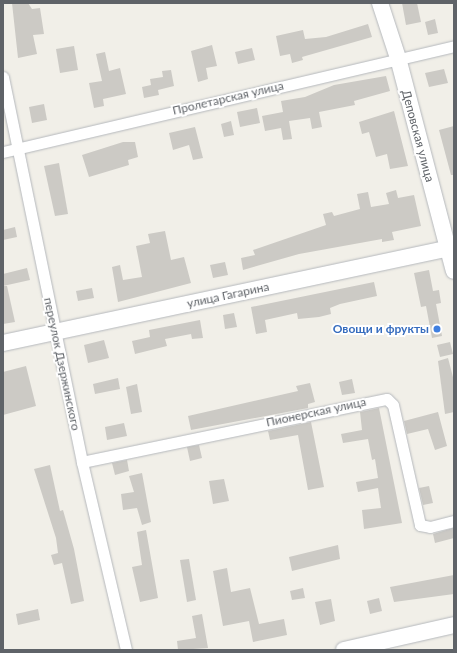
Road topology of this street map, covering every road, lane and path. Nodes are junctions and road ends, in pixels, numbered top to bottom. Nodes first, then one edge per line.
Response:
1 (380, 3) edge
2 (454, 46) edge
3 (398, 58) junction
4 (3, 77) edge
5 (18, 148) junction
6 (3, 152) edge
7 (451, 247) edge
8 (454, 271) edge
9 (56, 332) junction
10 (3, 343) edge
11 (82, 462) junction
12 (454, 521) edge
13 (454, 624) edge
14 (126, 650) edge
15 (344, 650) edge

1 - 3 street, Деповская улица
2 - 3 street, Пролетарская улица
3 - 5 street, Пролетарская улица
3 - 7 street, Деповская улица
4 - 5 street, переулок Дзержинского
5 - 6 street, Пролетарская улица
5 - 9 street, переулок Дзержинского
7 - 8 street, Деповская улица
7 - 9 street, улица Гагарина
9 - 10 street, улица Гагарина
9 - 11 street, переулок Дзержинского
11 - 12 street, Пионерская улица
11 - 14 street, переулок Дзержинского
13 - 15 street

